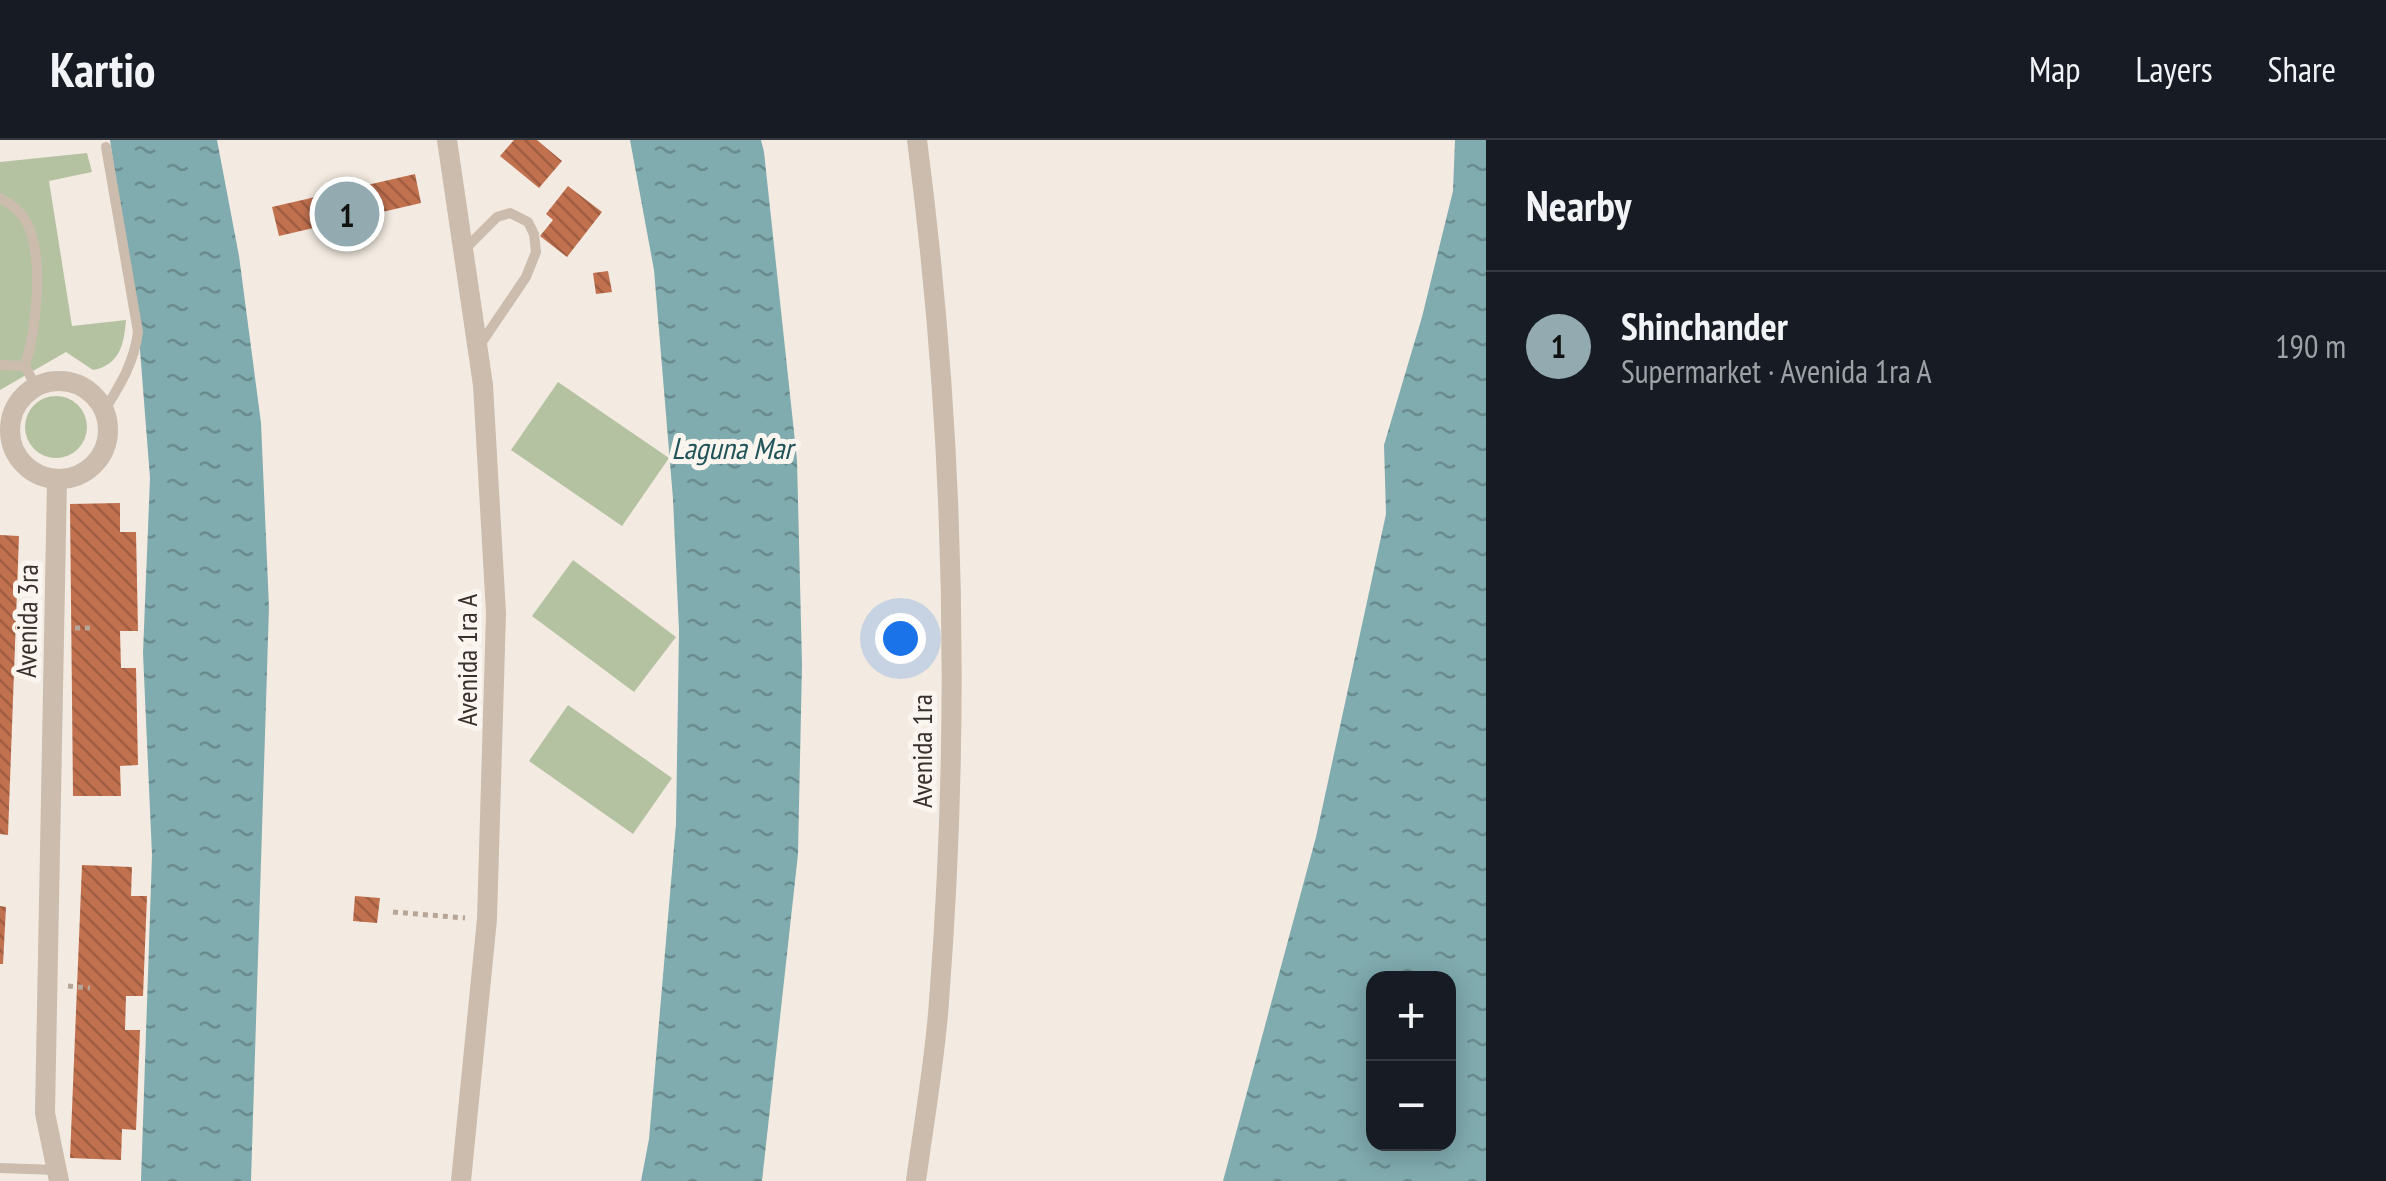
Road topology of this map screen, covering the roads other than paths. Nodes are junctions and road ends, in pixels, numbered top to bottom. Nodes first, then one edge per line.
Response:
1 (447, 140) edge
2 (917, 140) edge
3 (106, 147) dead end
4 (0, 198) edge
5 (463, 252) junction
6 (478, 348) junction
7 (0, 365) edge
8 (25, 366) junction
9 (36, 387) junction
10 (104, 410) junction
11 (57, 480) junction
12 (0, 1168) edge
13 (58, 1175) edge
14 (461, 1181) edge
15 (916, 1181) edge

1 - 5 street, Avenida 1ra A
2 - 15 street, Avenida 1ra
3 - 10 lane
4 - 8 lane
5 - 6 street, Avenida 1ra A
5 - 6 lane
6 - 14 street, Avenida 1ra A
7 - 8 lane
8 - 9 lane
9 - 10 street
9 - 11 street
10 - 11 street
11 - 13 street, Avenida 3ra
12 - 13 lane

